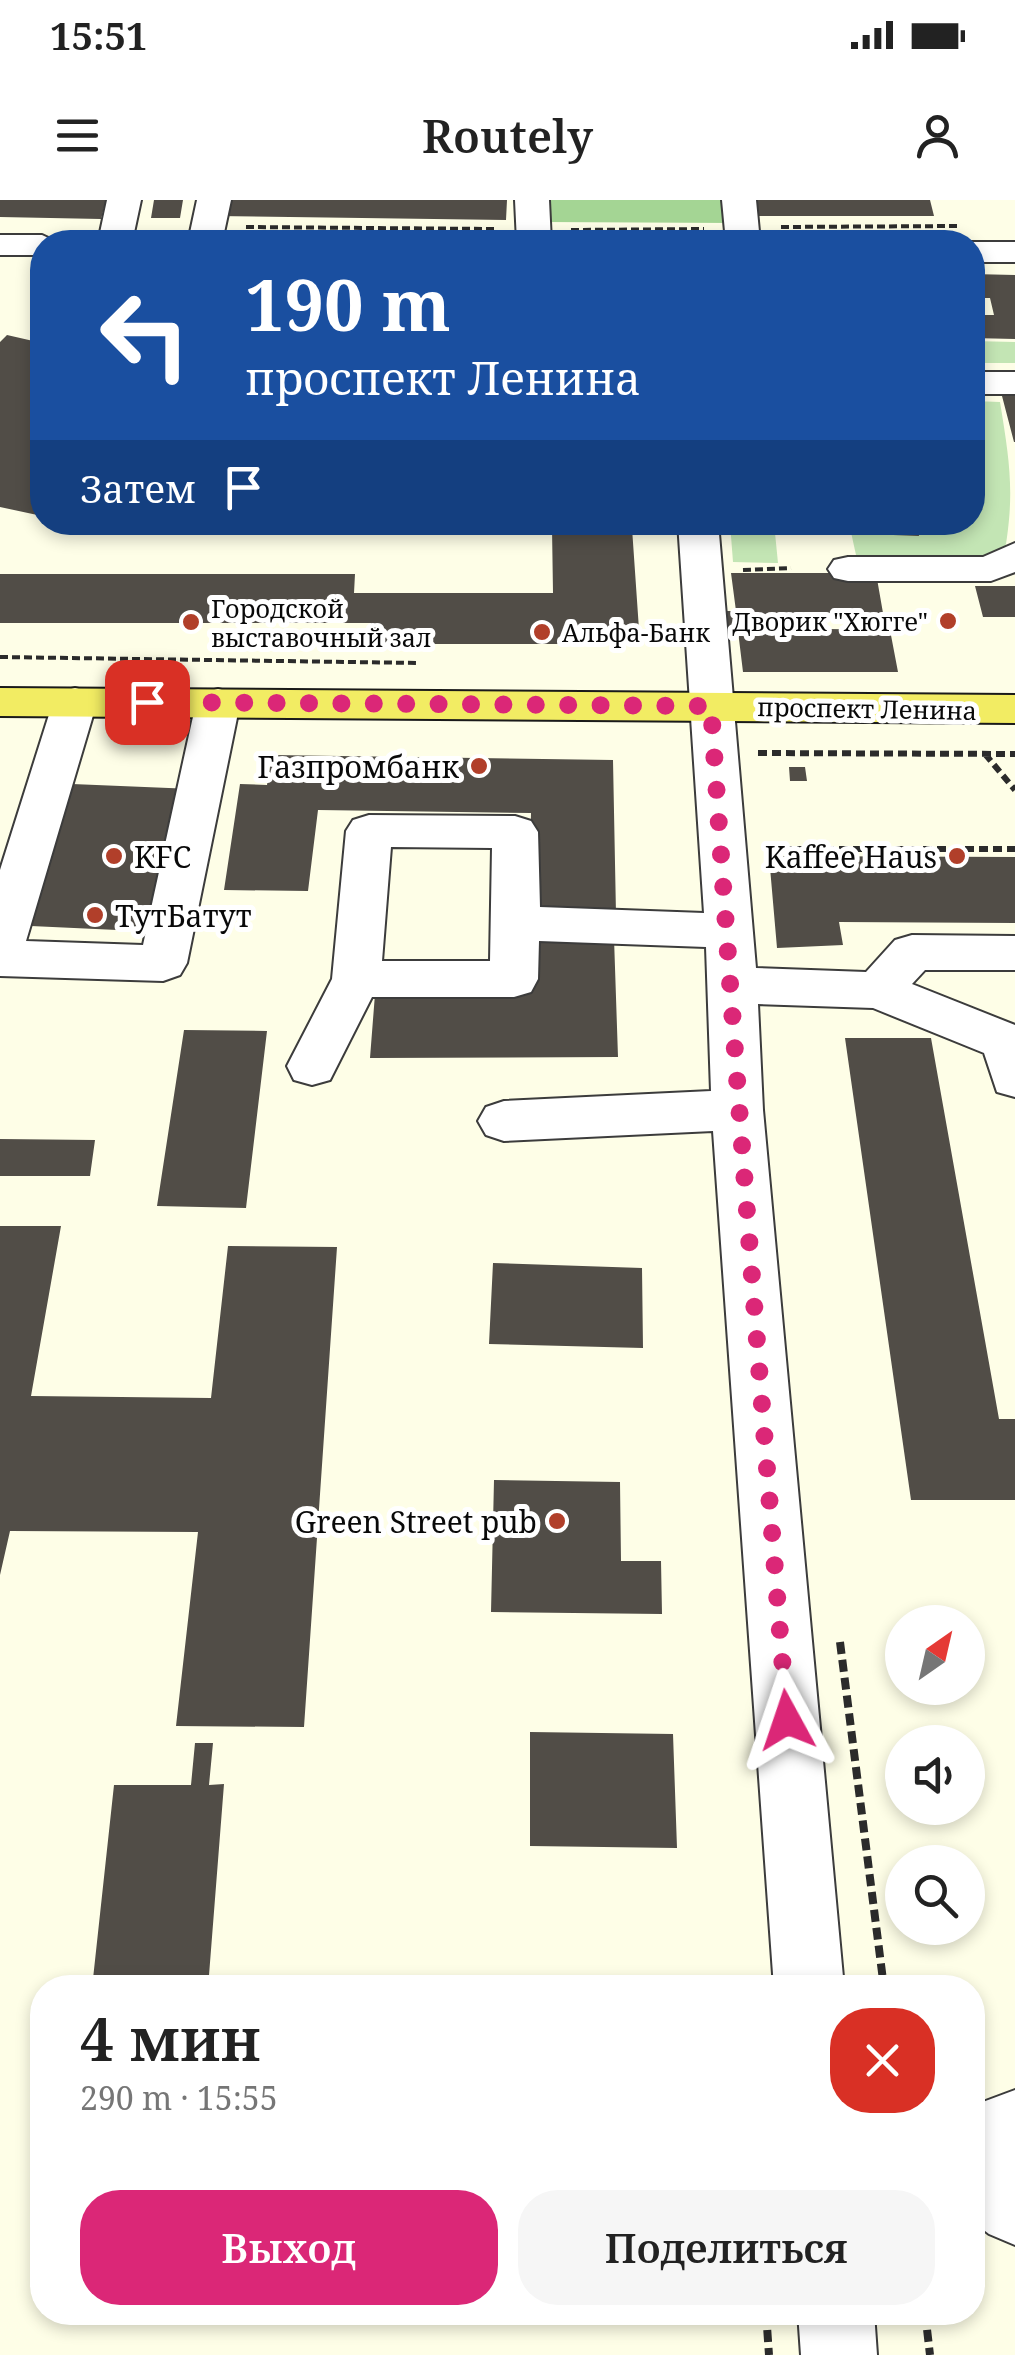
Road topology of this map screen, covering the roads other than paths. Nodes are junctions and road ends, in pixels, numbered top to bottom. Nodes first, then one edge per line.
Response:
1 (124, 200) edge
2 (214, 200) edge
3 (532, 200) edge
4 (739, 200) edge
5 (118, 230) edge
6 (208, 230) edge
7 (533, 230) edge
8 (742, 230) edge
9 (0, 245) edge
10 (30, 246) edge
11 (985, 252) edge
12 (1015, 252) edge
13 (985, 383) edge
14 (1015, 383) edge
15 (699, 535) edge
16 (1015, 555) edge
17 (848, 569) dead end
18 (39, 702) edge
19 (218, 703) junction
20 (1015, 709) edge
21 (712, 729) junction
22 (0, 838) edge
23 (516, 924) junction
24 (0, 946) edge
25 (1015, 953) edge
26 (0, 958) edge
27 (730, 959) junction
28 (356, 979) junction
29 (878, 990) junction
30 (312, 1066) dead end
31 (1015, 1078) edge
32 (737, 1110) junction
33 (504, 1122) dead end
34 (808, 1975) edge
35 (1015, 2126) edge
36 (985, 2137) edge
37 (985, 2185) edge
38 (1015, 2208) edge
39 (837, 2325) edge
40 (839, 2355) edge

1 - 5 street
2 - 6 street
3 - 7 street
4 - 8 street
9 - 10 street
11 - 12 street
13 - 14 street
15 - 21 street
16 - 17 street
18 - 19 main road, проспект Ленина
18 - 22 street
18 - 24 street
19 - 21 main road, проспект Ленина
19 - 26 street
20 - 21 main road, проспект Ленина
21 - 27 street
23 - 27 street
23 - 28 street
23 - 28 street
25 - 29 street
27 - 29 street
27 - 32 street
28 - 30 street
29 - 31 street
32 - 33 street
32 - 34 street
35 - 36 street
37 - 38 street
39 - 40 street

